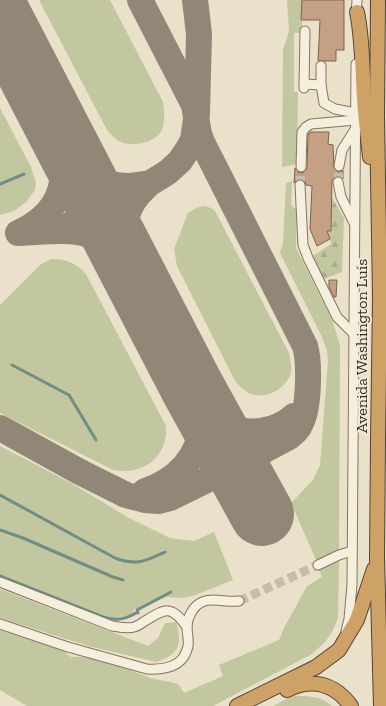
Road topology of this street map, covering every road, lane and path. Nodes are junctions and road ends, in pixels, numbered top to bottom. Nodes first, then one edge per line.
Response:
1 (378, 0) edge
2 (357, 6) edge
3 (305, 31) dead end
4 (321, 66) dead end
5 (321, 85) junction
6 (356, 121) junction
7 (339, 166) tunnel mouth
8 (301, 167) tunnel mouth
9 (378, 178) junction
10 (338, 182) tunnel mouth
11 (300, 185) tunnel mouth
12 (355, 224) junction
13 (354, 334) junction
14 (352, 551) junction
15 (377, 557) junction
16 (318, 566) tunnel mouth
17 (0, 582) edge
18 (239, 601) tunnel mouth
19 (0, 624) edge
20 (187, 627) junction
21 (316, 667) junction
22 (320, 685) junction
23 (237, 706) edge
24 (258, 706) edge
25 (339, 706) edge
26 (352, 706) edge
27 (381, 706) edge

1 - 9 highway, Avenida Washington Luís
2 - 6 street, Avenida Washington Luís
2 - 9 highway
3 - 5 street
4 - 5 street
5 - 6 street
6 - 7 street
6 - 8 street
6 - 12 street, Avenida Washington Luís
9 - 15 highway, Avenida Washington Luís
10 - 12 street
11 - 13 street
12 - 13 street, Avenida Washington Luís
13 - 14 street, Avenida Washington Luís
14 - 16 street
14 - 21 street, Avenida Washington Luís
15 - 21 highway
15 - 27 highway, Avenida Washington Luís
17 - 20 street
18 - 20 street
19 - 20 street
21 - 23 highway
22 - 24 highway
22 - 25 highway
22 - 26 highway

